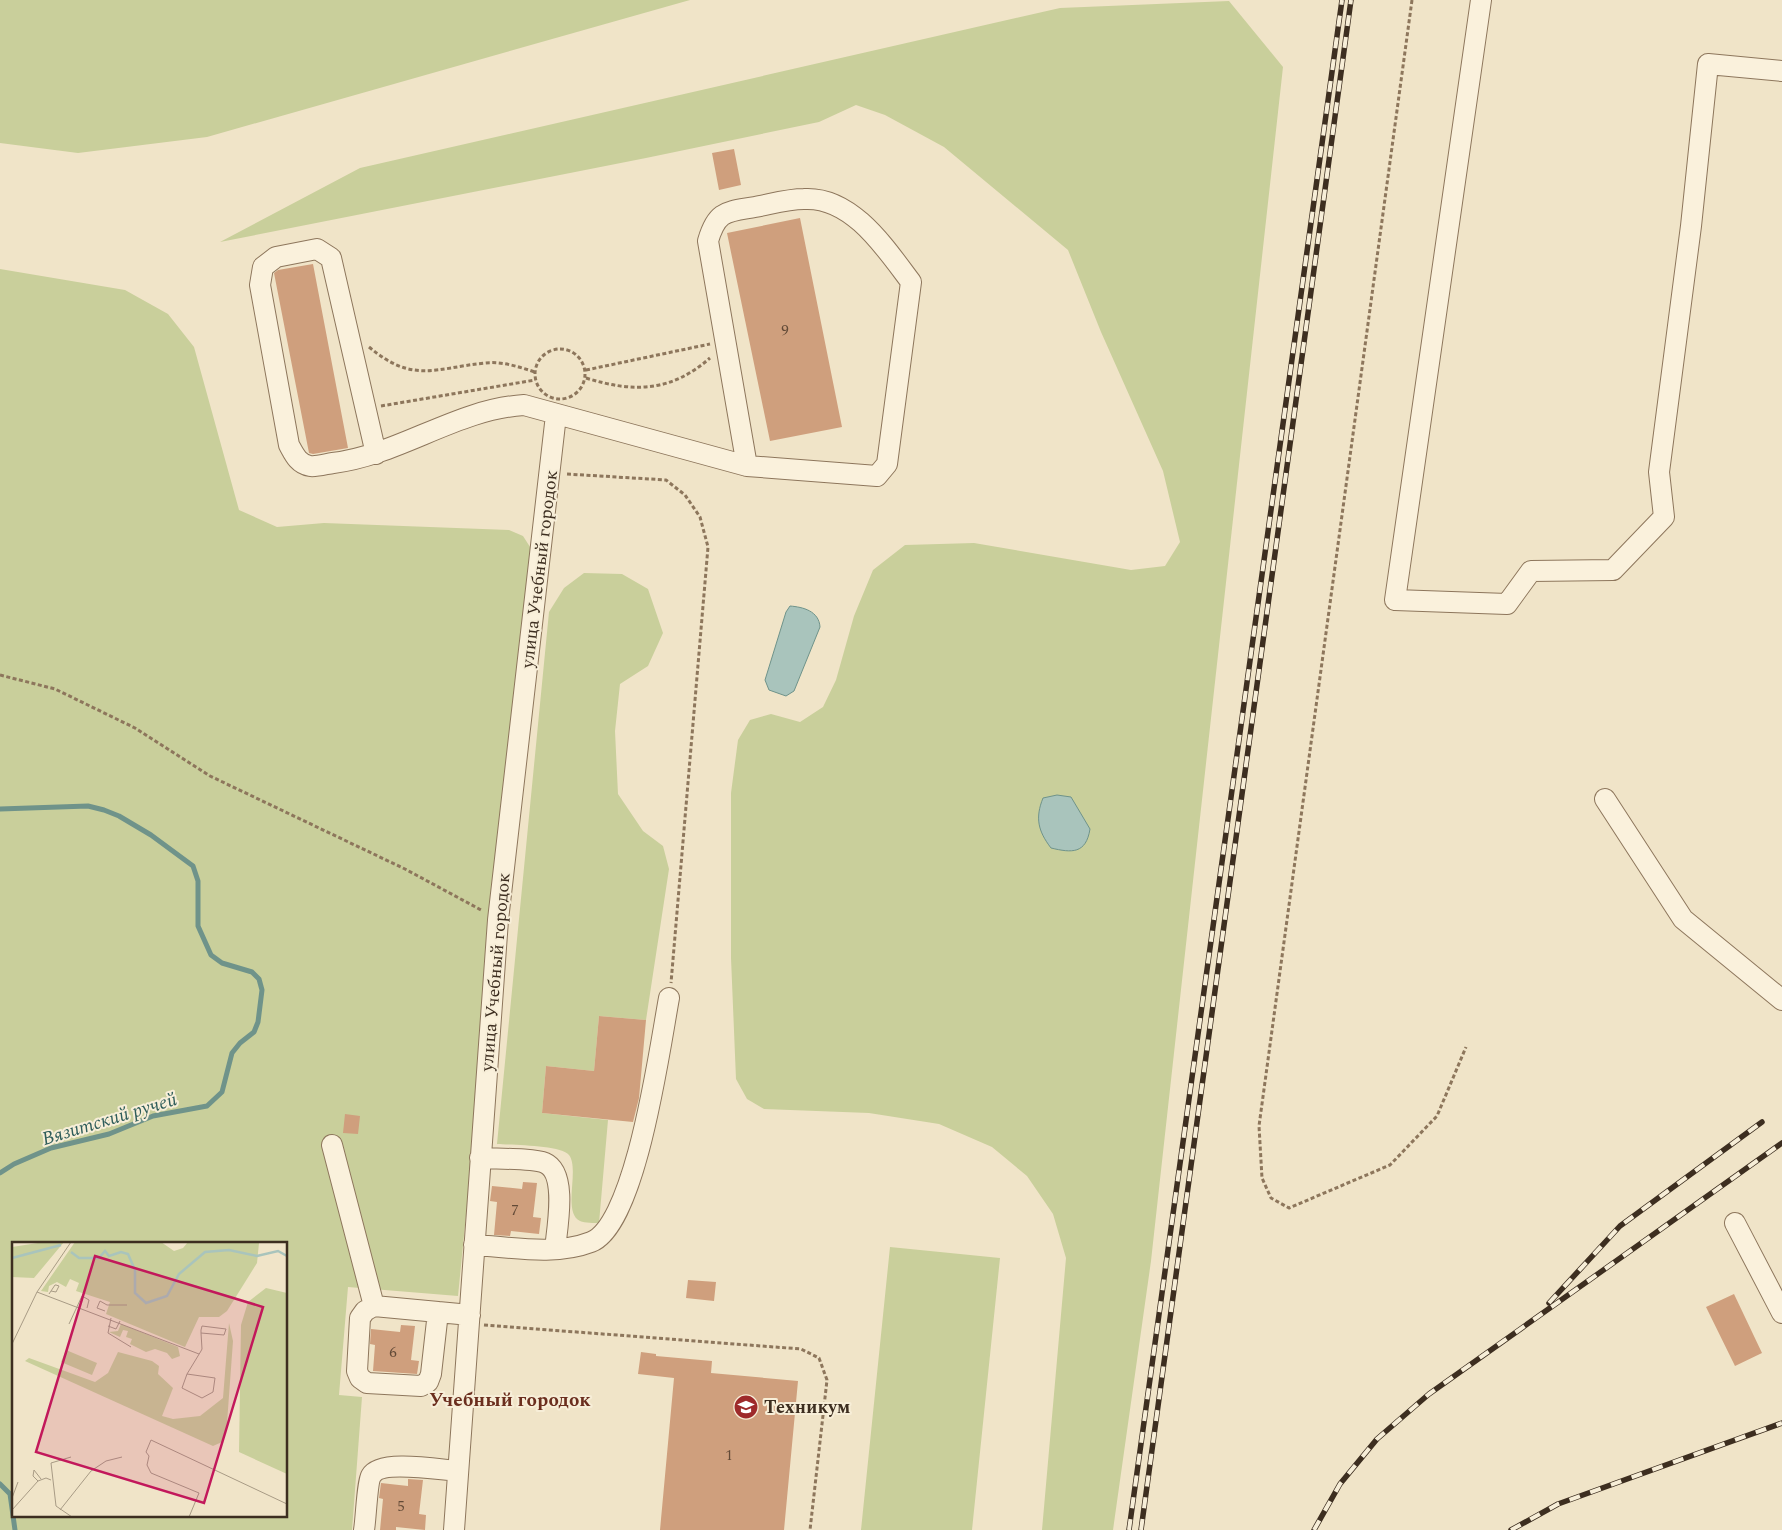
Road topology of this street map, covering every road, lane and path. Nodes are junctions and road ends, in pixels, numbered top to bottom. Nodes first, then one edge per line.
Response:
1 (1412, 0) edge
2 (1481, 0) edge
3 (1782, 71) edge
4 (349, 331) junction
5 (726, 341) junction
6 (586, 370) junction
7 (535, 372) junction
8 (586, 378) junction
9 (535, 380) junction
10 (367, 409) junction
11 (556, 415) junction
12 (376, 454) junction
13 (747, 466) junction
14 (550, 473) junction
15 (0, 675) edge
16 (1605, 799) dead end
17 (498, 920) junction
18 (669, 998) joint
19 (1782, 1000) edge
20 (1466, 1047) dead end
21 (332, 1145) dead end
22 (480, 1158) junction
23 (1735, 1223) dead end
24 (474, 1245) junction
25 (555, 1250) junction
26 (374, 1306) junction
27 (438, 1312) junction
28 (1782, 1313) edge
29 (469, 1320) junction
30 (458, 1471) junction
31 (364, 1530) edge
32 (454, 1530) edge
33 (810, 1530) edge

1 - 20 path
2 - 3 street
4 - 7 path
4 - 10 street
4 - 12 street
5 - 6 path
5 - 8 path
5 - 13 street
5 - 13 street
6 - 7 path
6 - 8 path
7 - 9 path
8 - 9 path
9 - 10 path
10 - 12 street
11 - 12 street
11 - 13 street
11 - 14 street, улица Учебный городок
14 - 17 street, улица Учебный городок
14 - 18 path
15 - 17 path
16 - 19 street
17 - 22 street, улица Учебный городок
18 - 25 street
21 - 26 street
22 - 24 street, улица Учебный городок
22 - 25 street
23 - 28 street
24 - 25 street
24 - 29 street, улица Учебный городок
26 - 27 street
26 - 27 street
27 - 29 street
29 - 30 street, улица Учебный городок
29 - 33 path
30 - 31 street
30 - 32 street, улица Учебный городок

